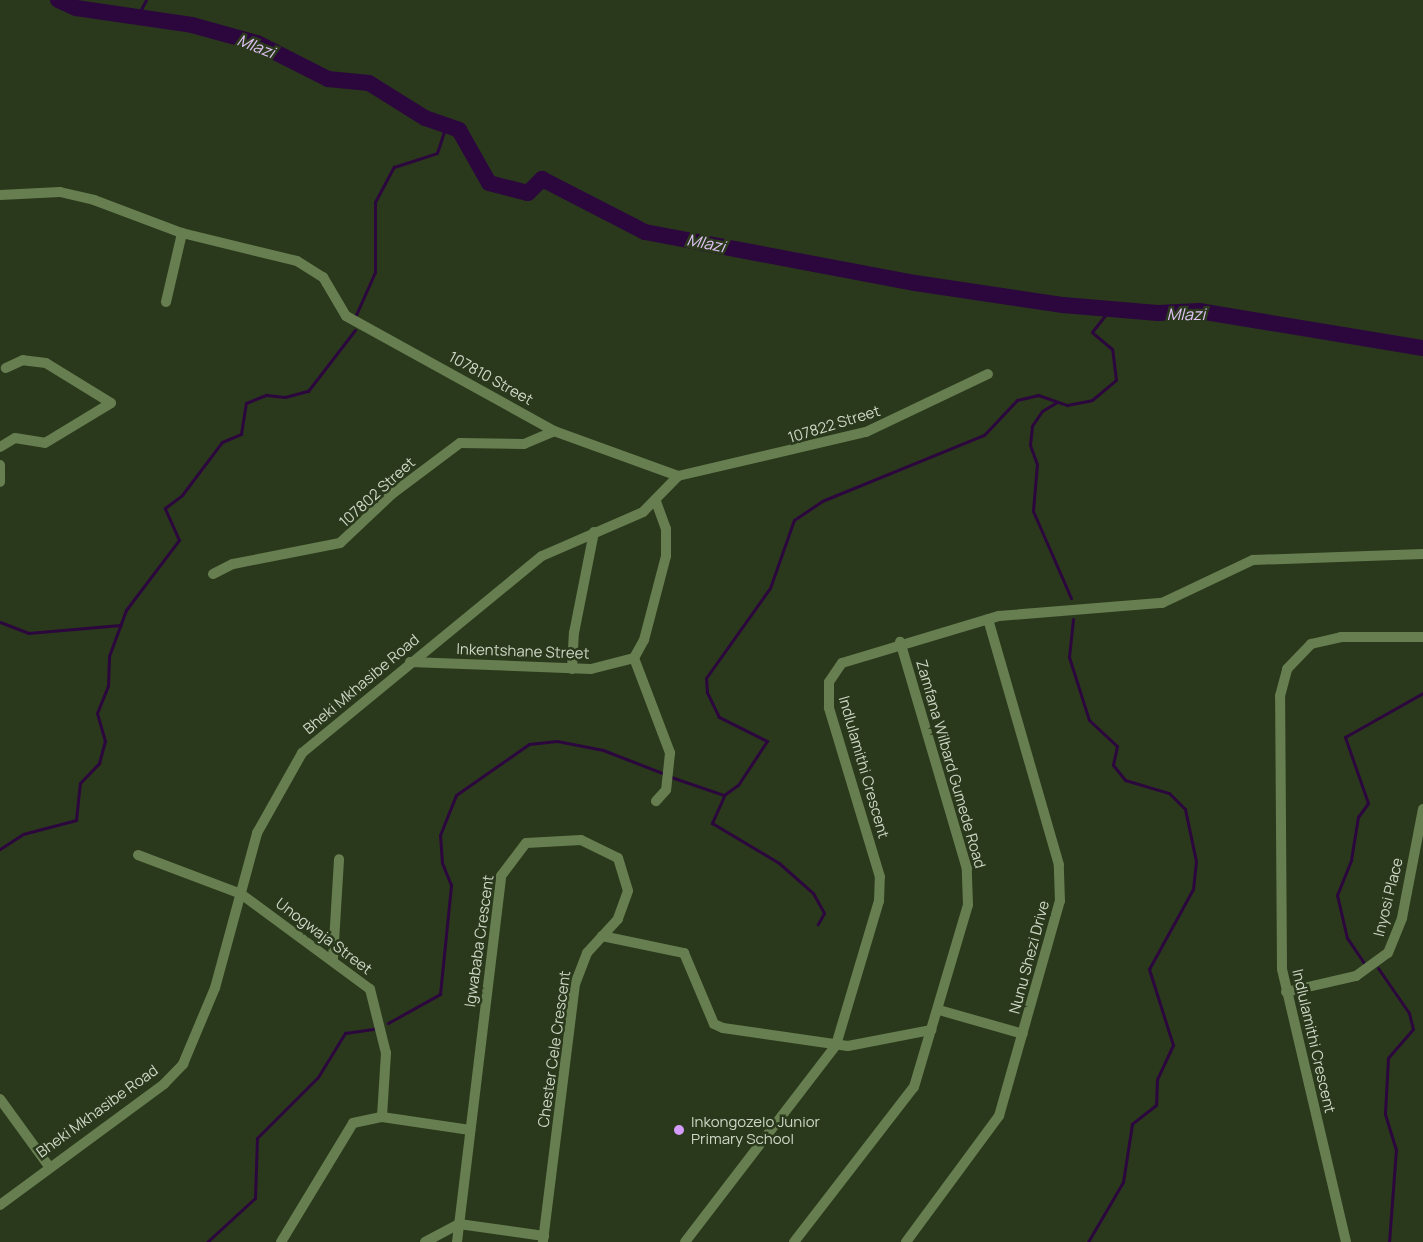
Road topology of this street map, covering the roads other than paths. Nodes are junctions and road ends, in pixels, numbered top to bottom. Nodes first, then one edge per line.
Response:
1 (0, 195) edge
2 (182, 233) junction
3 (166, 302) dead end
4 (6, 368) dead end
5 (988, 374) dead end
6 (554, 431) junction
7 (0, 447) edge
8 (0, 465) edge
9 (678, 476) junction
10 (0, 482) edge
11 (656, 502) junction
12 (594, 532) junction
13 (1423, 554) edge
14 (213, 574) dead end
15 (988, 619) junction
16 (1423, 637) edge
17 (900, 642) junction
18 (634, 658) junction
19 (410, 662) junction
20 (573, 669) junction
21 (656, 801) dead end
22 (1423, 809) edge
23 (138, 855) dead end
24 (1419, 857) edge
25 (339, 859) dead end
26 (241, 894) junction
27 (602, 936) junction
28 (333, 958) junction
29 (1286, 992) junction
30 (939, 1010) junction
31 (931, 1030) junction
32 (1023, 1034) junction
33 (836, 1045) junction
34 (0, 1099) edge
35 (382, 1117) junction
36 (470, 1130) junction
37 (48, 1165) junction
38 (0, 1205) edge
39 (459, 1224) junction
40 (544, 1239) edge
41 (281, 1242) edge
42 (425, 1242) edge
43 (457, 1242) edge
44 (685, 1242) edge
45 (794, 1242) edge
46 (906, 1242) edge
47 (1346, 1242) edge

1 - 2 street
2 - 3 street
2 - 6 street, 107810 Street
4 - 7 street
5 - 9 street, 107822 Street
6 - 9 street, 107810 Street
6 - 14 street, 107802 Street
8 - 10 street
9 - 11 street
11 - 12 street, Bheki Mkhasibe Road
11 - 18 street
12 - 19 street, Bheki Mkhasibe Road
12 - 20 street
13 - 15 street, Indlulamithi Crescent
15 - 17 street, Indlulamithi Crescent
15 - 32 street, Nunu Shezi Drive
16 - 29 street, Indlulamithi Crescent
17 - 30 street, Zamfana Wilbard Gumede Road
17 - 33 street, Indlulamithi Crescent
18 - 20 street, Inkentshane Street
18 - 21 street
19 - 20 street, Inkentshane Street
19 - 26 street, Bheki Mkhasibe Road
22 - 24 street, Inyosi Place
23 - 26 street, Unogwaja Street
24 - 29 street, Inyosi Place
25 - 28 street
26 - 28 street, Unogwaja Street
26 - 37 street, Bheki Mkhasibe Road
27 - 33 street
27 - 36 street, Igwababa Crescent
27 - 40 street, Chester Cele Crescent
28 - 35 street, Unogwaja Street
29 - 47 street, Indlulamithi Crescent
30 - 31 street, Zamfana Wilbard Gumede Road
30 - 32 street
31 - 33 street
31 - 45 street, Zamfana Wilbard Gumede Road
32 - 46 street, Nunu Shezi Drive
33 - 44 street, Indlulamithi Crescent
34 - 37 street
35 - 36 street
35 - 41 street
36 - 39 street, Igwababa Crescent
37 - 38 street, Bheki Mkhasibe Road
39 - 40 street
39 - 42 street
39 - 43 street, Igwababa Crescent

